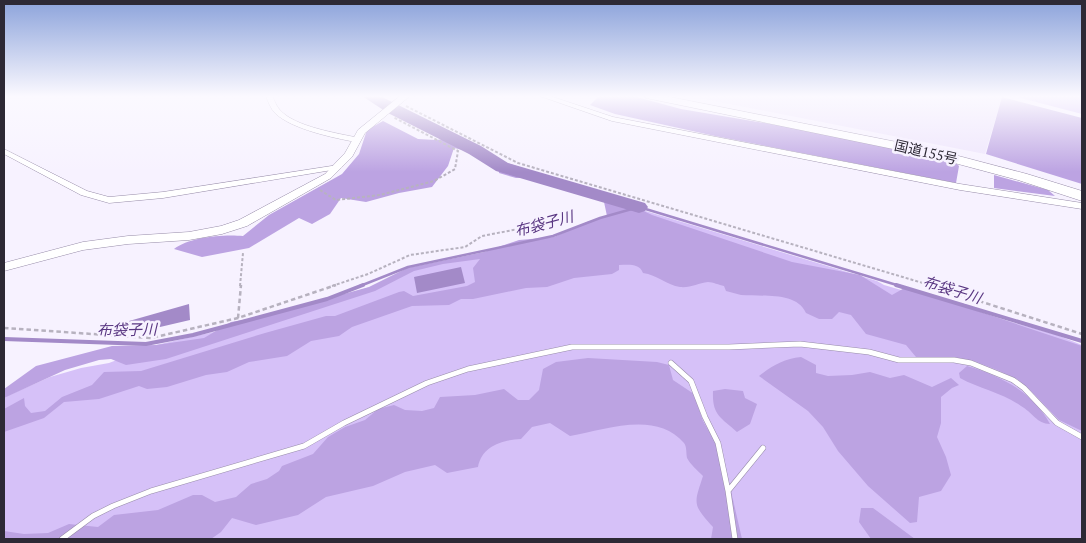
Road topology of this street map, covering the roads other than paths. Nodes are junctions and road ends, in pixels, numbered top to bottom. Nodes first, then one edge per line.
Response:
1 (292, 121) edge
2 (372, 121) edge
3 (624, 121) edge
4 (778, 121) edge
5 (356, 140) junction
6 (4, 151) edge
7 (338, 167) junction
8 (1082, 196) edge
9 (1082, 206) edge
10 (4, 267) edge
11 (671, 363) dead end
12 (1082, 437) edge
13 (763, 448) dead end
14 (728, 491) junction
15 (62, 539) edge
16 (735, 539) edge

1 - 5 street
2 - 5 street
3 - 9 street
4 - 8 highway, 国道155号
5 - 7 street
6 - 7 street
7 - 10 street
11 - 14 lane
12 - 15 lane
13 - 14 lane
14 - 16 lane

